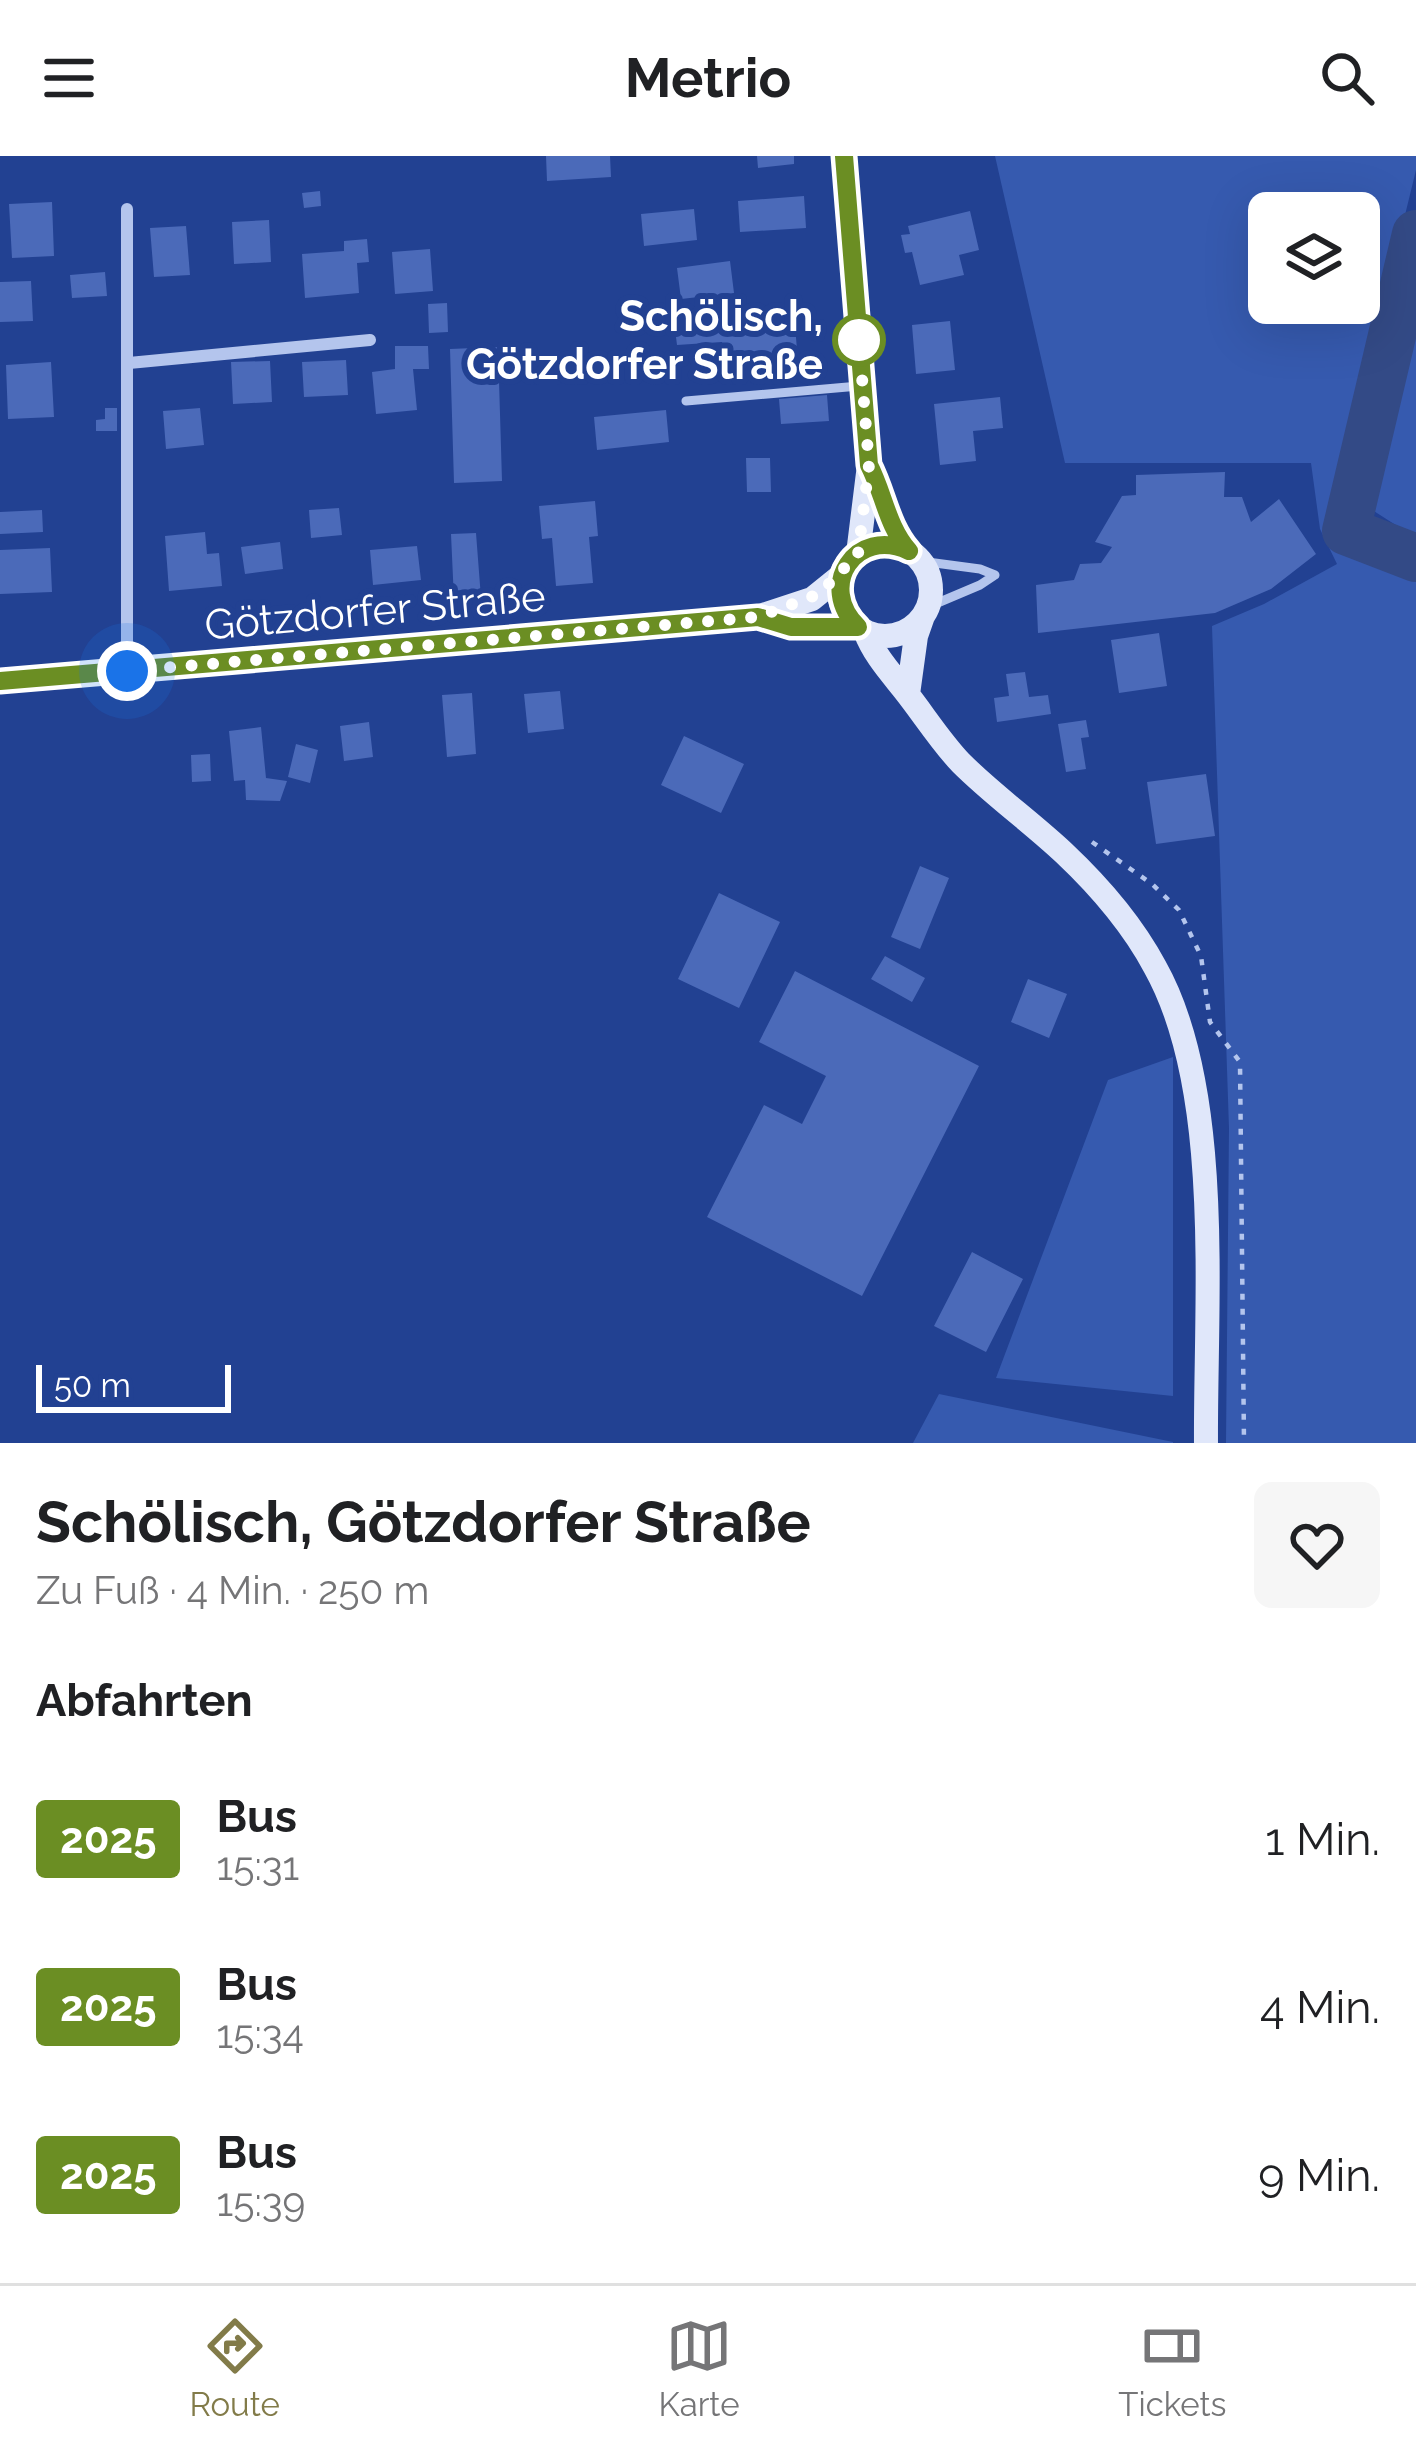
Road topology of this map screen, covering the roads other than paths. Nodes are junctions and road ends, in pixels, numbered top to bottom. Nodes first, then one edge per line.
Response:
1 (844, 156) edge
2 (127, 209) dead end
3 (370, 340) dead end
4 (129, 363) junction
5 (864, 386) junction
6 (686, 401) dead end
7 (869, 465) junction
8 (915, 556) junction
9 (850, 564) junction
10 (926, 611) junction
11 (758, 617) junction
12 (861, 629) junction
13 (127, 671) junction
14 (0, 681) edge
15 (908, 694) junction
16 (1206, 1443) edge

1 - 5 street
2 - 4 street
3 - 4 street
4 - 13 street
5 - 6 lane
5 - 7 street
7 - 8 street
7 - 9 street
8 - 9 street
8 - 10 street
8 - 10 lane
9 - 11 street, Götzdorfer Straße
9 - 12 street
10 - 12 street
10 - 15 street
11 - 12 street, Götzdorfer Straße
11 - 13 street, Götzdorfer Straße
12 - 15 street
13 - 14 street, Götzdorfer Straße
15 - 16 street

